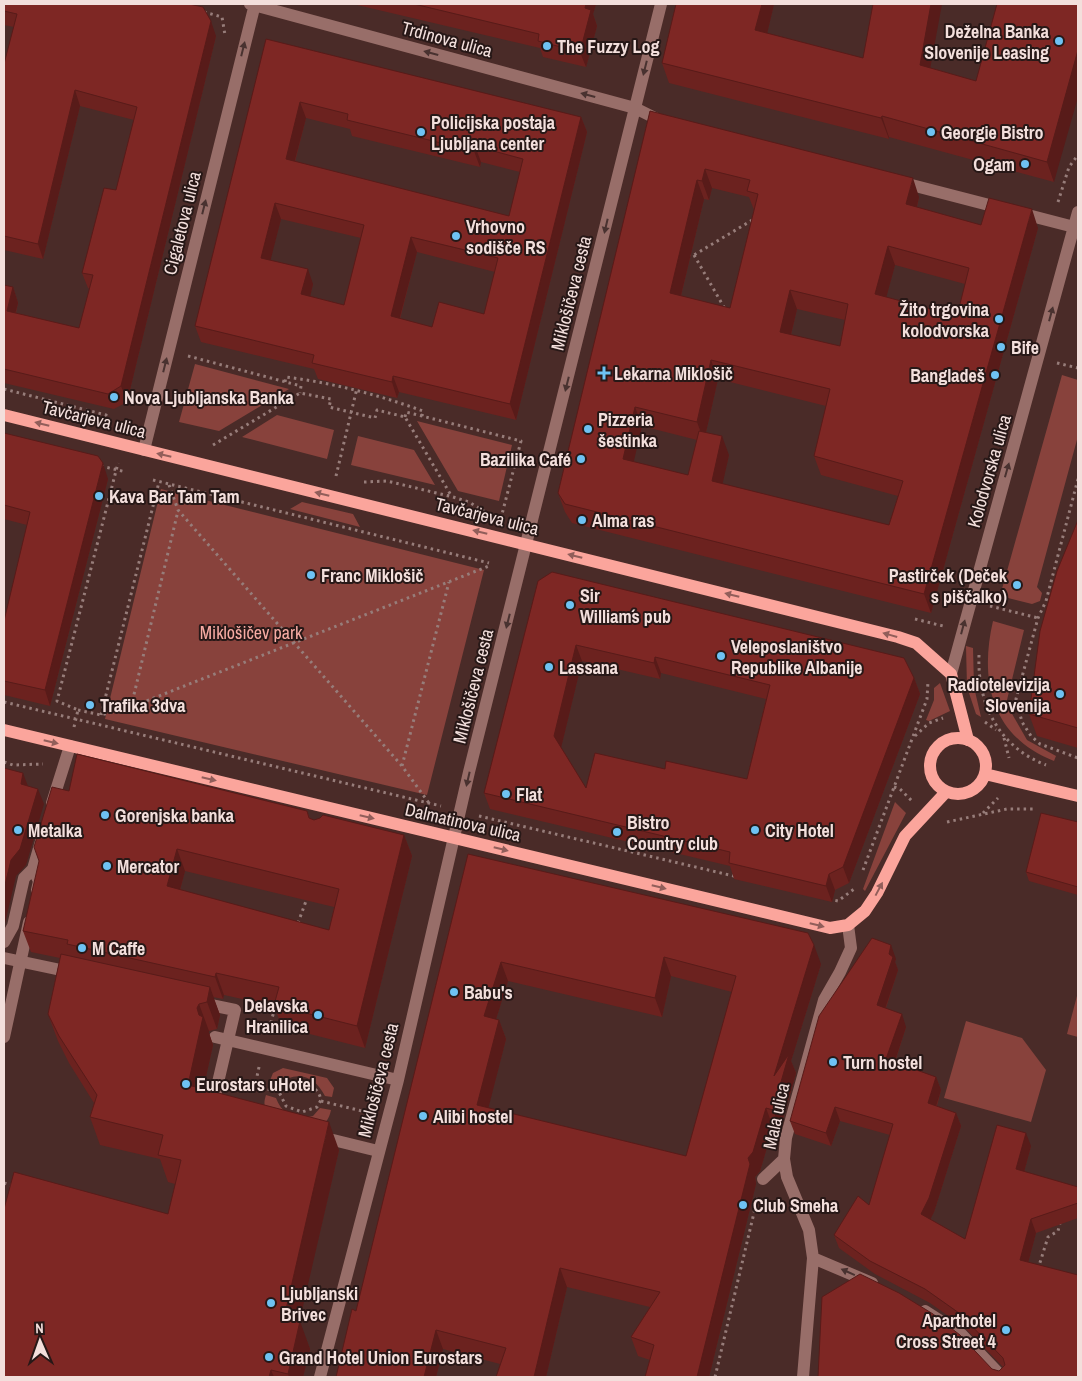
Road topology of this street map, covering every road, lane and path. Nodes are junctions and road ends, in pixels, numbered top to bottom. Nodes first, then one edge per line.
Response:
1 (253, 4) edge
2 (661, 4) edge
3 (196, 10) edge
4 (226, 34) dead end
5 (635, 108) junction
6 (678, 126) edge
7 (888, 179) edge
8 (1078, 212) edge
9 (756, 218) edge
10 (1076, 227) edge
11 (683, 252) edge
12 (694, 255) junction
13 (728, 314) edge
14 (168, 351) junction
15 (1057, 363) dead end
16 (1078, 368) edge
17 (285, 382) junction
18 (4, 389) edge
19 (357, 390) junction
20 (300, 393) junction
21 (351, 412) junction
22 (4, 415) edge
23 (422, 416) junction
24 (405, 417) junction
25 (109, 419) edge
26 (205, 443) dead end
27 (213, 445) junction
28 (222, 447) dead end
29 (144, 450) junction
30 (119, 457) dead end
31 (98, 465) edge
32 (116, 470) junction
33 (126, 472) dead end
34 (326, 473) dead end
35 (336, 476) junction
36 (343, 477) dead end
37 (1078, 479) edge
38 (153, 480) dead end
39 (358, 480) dead end
40 (159, 482) junction
41 (169, 485) junction
42 (453, 497) junction
43 (178, 510) junction
44 (527, 544) junction
45 (450, 581) junction
46 (990, 606) dead end
47 (1038, 618) junction
48 (296, 642) junction
49 (980, 648) dead end
50 (951, 674) junction
51 (928, 678) dead end
52 (4, 702) edge
53 (131, 707) junction
54 (78, 710) junction
55 (101, 715) junction
56 (76, 719) junction
57 (4, 730) edge
58 (71, 740) junction
59 (968, 740) junction
60 (1078, 758) edge
61 (402, 766) junction
62 (1050, 767) dead end
63 (985, 774) junction
64 (894, 787) junction
65 (946, 792) junction
66 (1078, 796) edge
67 (429, 803) junction
68 (916, 804) dead end
69 (330, 808) junction
70 (447, 808) dead end
71 (1040, 810) dead end
72 (476, 815) dead end
73 (326, 822) edge
74 (938, 825) dead end
75 (454, 837) junction
76 (32, 869) junction
77 (860, 877) dead end
78 (742, 878) edge
79 (857, 886) dead end
80 (826, 898) edge
81 (306, 900) edge
82 (848, 925) junction
83 (296, 927) edge
84 (4, 942) edge
85 (4, 958) edge
86 (20, 962) junction
87 (83, 975) edge
88 (188, 999) edge
89 (276, 1002) edge
90 (4, 1037) edge
91 (215, 1037) dead end
92 (228, 1040) junction
93 (264, 1048) junction
94 (398, 1080) junction
95 (279, 1092) junction
96 (321, 1101) junction
97 (217, 1110) edge
98 (387, 1118) junction
99 (307, 1133) edge
100 (378, 1151) junction
101 (784, 1159) junction
102 (763, 1179) joint
103 (4, 1183) edge
104 (20, 1188) edge
105 (1061, 1222) edge
106 (813, 1258) junction
107 (1037, 1272) edge
108 (884, 1289) edge
109 (910, 1302) edge
110 (320, 1377) edge
111 (715, 1377) edge
112 (803, 1377) edge
113 (1002, 1377) edge

5 -> 1 street, Trdinova ulica
14 -> 1 street, Cigaletova ulica
2 -> 5 street, Miklošičeva cesta
3 - 4 path
5 - 6 street, Trdinova ulica
5 -> 44 street, Miklošičeva cesta
7 - 10 street
8 - 10 street, Kolodvorska ulica
9 - 12 path
50 -> 10 street, Kolodvorska ulica
11 - 12 path
12 - 13 path
14 - 17 path
29 -> 14 street, Cigaletova ulica
15 - 16 path
17 - 19 path
17 - 20 path
18 - 25 path, Tavčarjeva ulica
19 - 21 path
19 - 23 path
20 - 21 path
20 - 27 path
21 - 24 path
21 - 35 path
29 -> 22 main road, Tavčarjeva ulica
23 - 24 path
23 - 42 path, Tavčarjeva ulica
24 - 42 path
26 - 27 path
27 - 28 path
44 -> 29 main road, Tavčarjeva ulica
30 - 32 path
31 - 32 path
32 - 33 path
32 - 54 path
34 - 35 path
35 - 36 path
37 - 47 path
38 - 40 path
39 - 42 path, Tavčarjeva ulica
40 - 41 path
40 - 55 path
41 - 43 path
41 - 45 path
43 - 48 path
43 - 53 path
50 -> 44 main road, Tavčarjeva ulica
44 -> 75 street, Miklošičeva cesta
45 - 48 path
45 - 61 path
46 - 47 path
47 - 60 path
48 - 53 path
48 - 61 path
49 - 62 path
50 - 59 main road, Kolodvorska ulica
51 - 64 path
52 - 56 path, Dalmatinova ulica
53 - 55 path
54 - 55 path
54 - 56 path
56 - 58 path
56 - 67 path, Dalmatinova ulica
57 -> 58 main road, Dalmatinova ulica
58 -> 69 main road, Dalmatinova ulica
58 - 76 street
59 - 63 main road
59 - 65 main road
61 - 67 path
63 - 65 main road
63 - 66 main road
64 - 68 path
64 - 77 path
82 -> 65 main road
67 - 70 path, Dalmatinova ulica
69 - 73 street
69 -> 75 main road, Dalmatinova ulica
71 - 74 path
72 - 78 path, Dalmatinova ulica
75 -> 82 main road, Dalmatinova ulica
75 - 94 street, Miklošičeva cesta
76 - 84 street
76 - 86 street
79 - 80 path
81 - 83 path
82 - 101 street, Mala ulica
85 - 86 street
86 - 87 street
86 - 90 street
88 - 92 street
89 - 93 path
91 - 92 street
92 - 93 street
92 - 97 street
93 - 94 street
93 - 95 path
94 - 98 street, Miklošičeva cesta
95 - 96 path
95 - 96 path
96 - 98 path
98 - 100 street, Miklošičeva cesta
99 - 100 street
100 - 110 street, Miklošičeva cesta
101 - 102 street
101 - 106 street, Mala ulica
102 - 111 path
103 - 104 path
105 - 107 path
108 -> 106 street
106 - 112 street, Mala ulica
109 - 113 street

